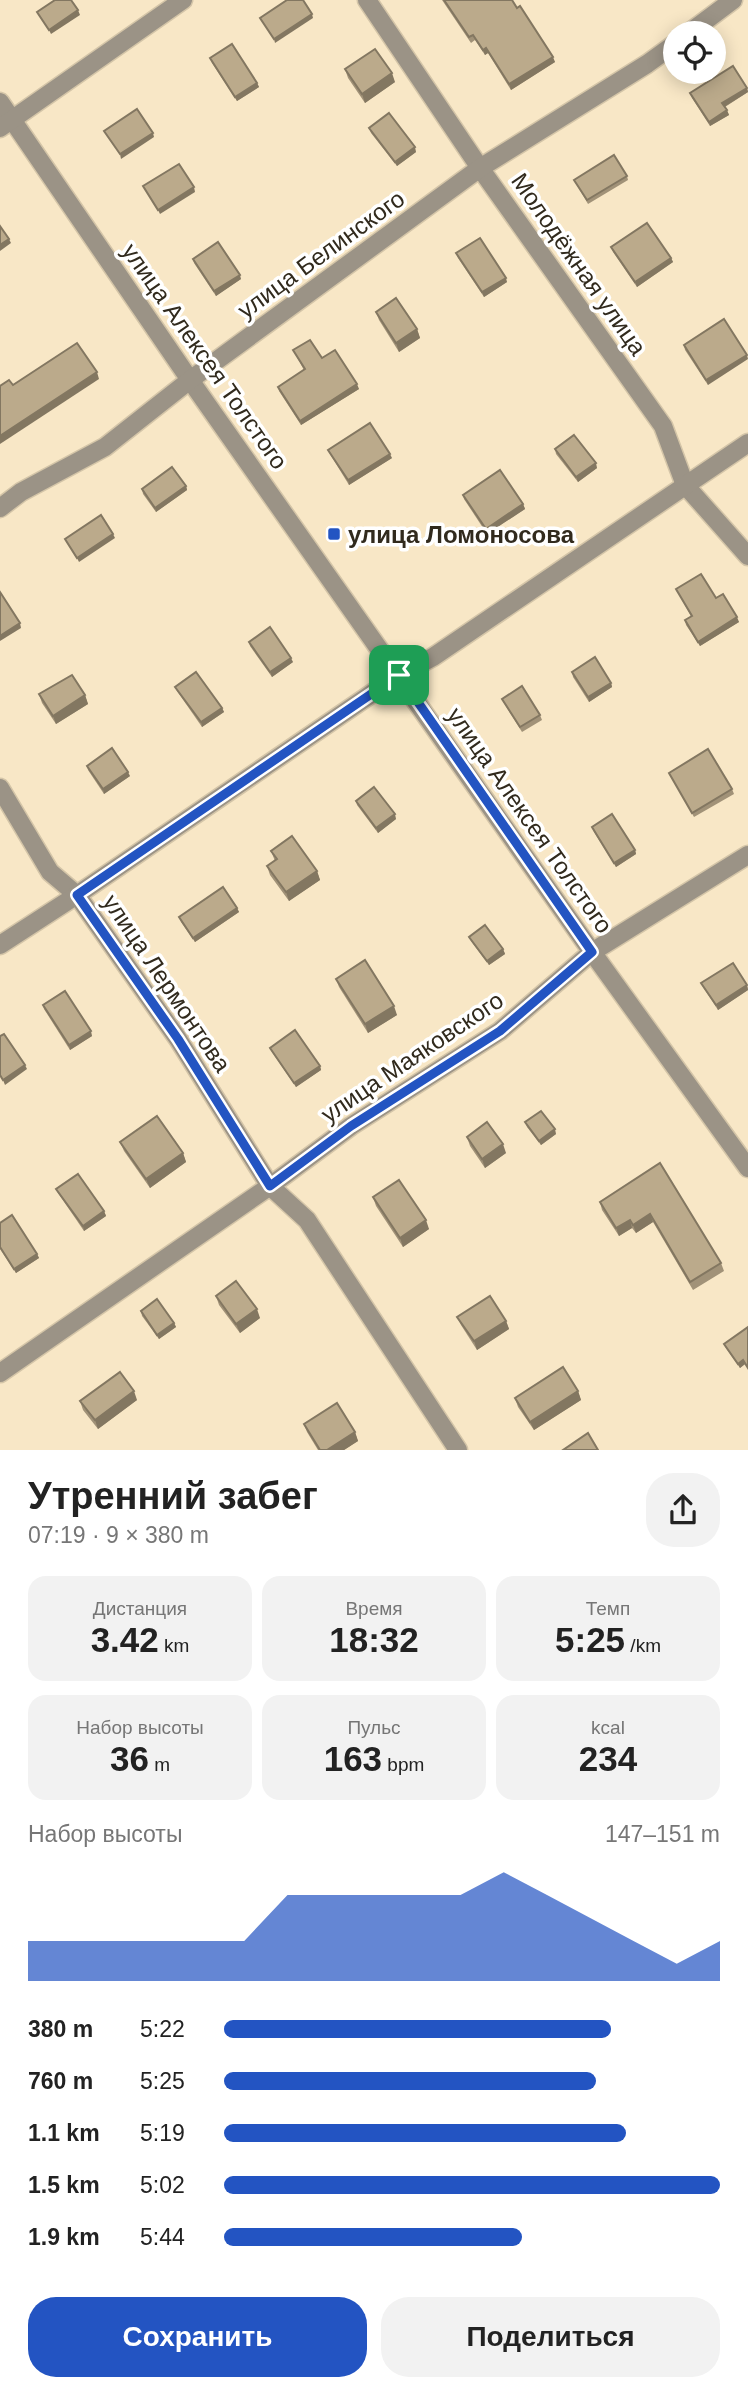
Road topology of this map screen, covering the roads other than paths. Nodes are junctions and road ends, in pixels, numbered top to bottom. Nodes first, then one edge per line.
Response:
1 (183, 0) edge
2 (367, 0) edge
3 (733, 0) edge
4 (742, 0) edge
5 (748, 8) edge
6 (705, 21) edge
7 (663, 52) edge
8 (0, 102) edge
9 (6, 123) edge
10 (480, 168) junction
11 (190, 380) junction
12 (748, 443) edge
13 (685, 485) junction
14 (0, 508) edge
15 (748, 556) edge
16 (399, 675) junction
17 (0, 788) edge
18 (748, 855) edge
19 (77, 895) junction
20 (0, 945) edge
21 (592, 952) junction
22 (748, 1168) edge
23 (270, 1186) junction
24 (0, 1373) edge
25 (458, 1450) edge

1 - 9 street
2 - 10 street, Молодёжная улица
3 - 6 street
4 - 5 street
7 - 10 street, улица Белинского
8 - 9 street, улица Алексея Толстого
9 - 11 street, улица Алексея Толстого
10 - 11 street, улица Белинского
10 - 13 street, Молодёжная улица
11 - 14 street, улица Белинского
11 - 16 street, улица Алексея Толстого
12 - 13 street
13 - 15 street, Молодёжная улица
13 - 16 street
16 - 19 street
16 - 21 street, улица Алексея Толстого
17 - 19 street, улица Лермонтова
18 - 21 street, улица Маяковского
19 - 20 street
19 - 23 street, улица Лермонтова
21 - 22 street, улица Алексея Толстого
21 - 23 street, улица Маяковского
23 - 24 street, улица Маяковского
23 - 25 street, улица Лермонтова

